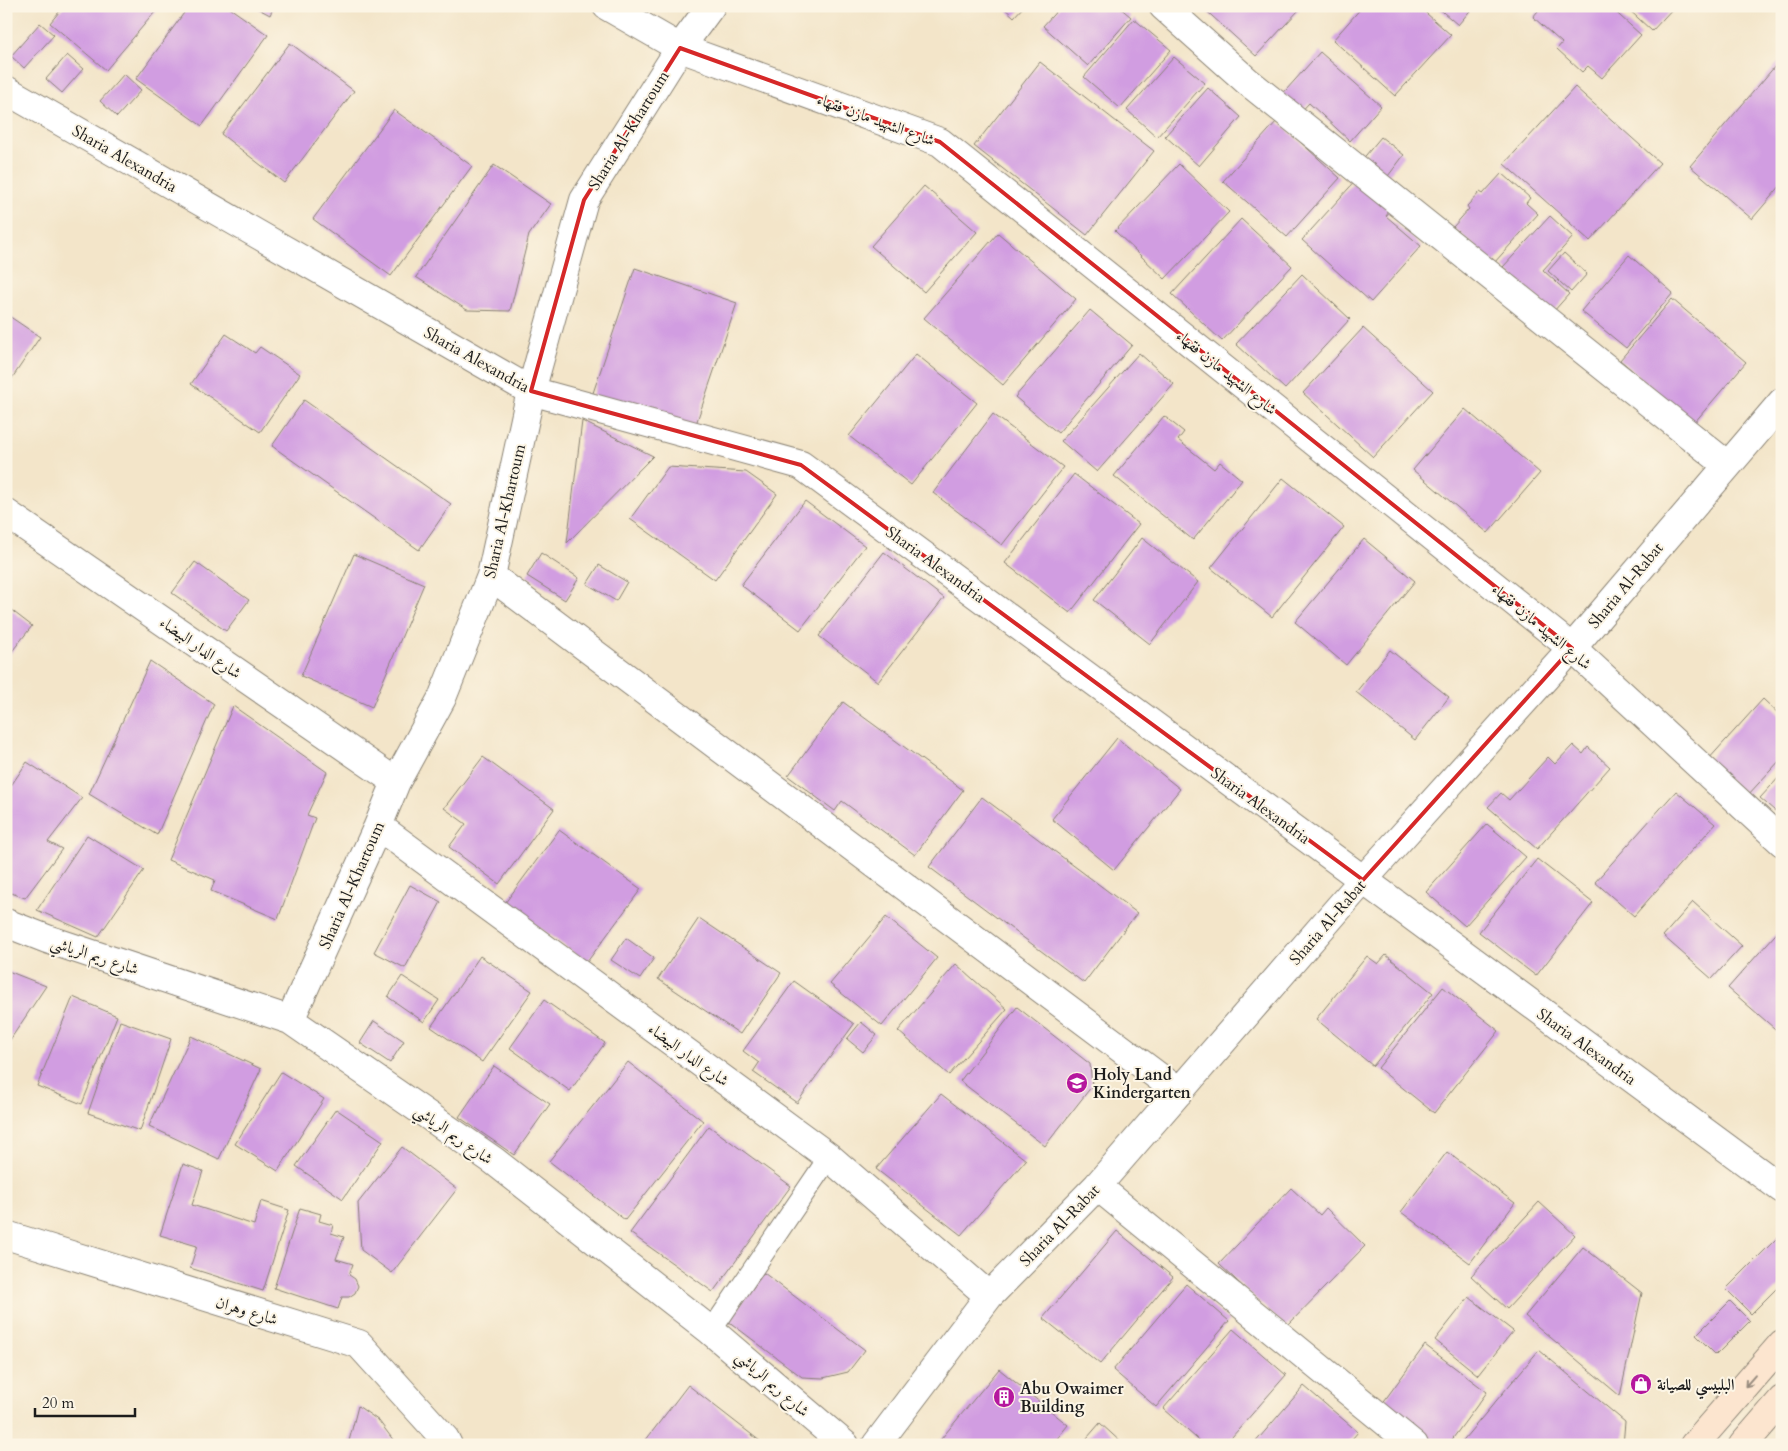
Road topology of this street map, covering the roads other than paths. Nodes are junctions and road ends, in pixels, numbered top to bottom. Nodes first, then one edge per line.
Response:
1 (607, 6) edge
2 (711, 6) edge
3 (1163, 6) edge
4 (680, 48) junction
5 (6, 90) edge
6 (531, 391) junction
7 (1782, 402) edge
8 (1727, 465) junction
9 (6, 513) edge
10 (491, 576) junction
11 (1572, 648) junction
12 (396, 782) junction
13 (378, 826) junction
14 (1782, 842) edge
15 (1364, 880) junction
16 (6, 923) edge
17 (290, 1020) junction
18 (1179, 1092) junction
19 (829, 1157) junction
20 (1097, 1186) junction
21 (1782, 1189) edge
22 (6, 1235) edge
23 (989, 1296) junction
24 (711, 1330) junction
25 (1782, 1344) edge
26 (1782, 1400) edge
27 (448, 1445) edge
28 (845, 1445) edge
29 (876, 1445) edge
30 (1414, 1445) edge
31 (1694, 1445) edge
32 (1743, 1445) edge

1 - 4 street, شارع الشهيد مازن فقهاء
2 - 4 street, Sharia Al-Khartoum
3 - 8 street
4 - 6 street, Sharia Al-Khartoum
4 - 11 street, شارع الشهيد مازن فقهاء
5 - 6 street, Sharia Alexandria
6 - 10 street, Sharia Al-Khartoum
6 - 15 street, Sharia Alexandria
7 - 8 street, Sharia Al-Rabat
8 - 11 street, Sharia Al-Rabat
9 - 12 street, شارع الدار البيضاء
10 - 12 street, Sharia Al-Khartoum
10 - 18 street
11 - 14 street, شارع الشهيد مازن فقهاء
11 - 15 street, Sharia Al-Rabat
12 - 13 street, Sharia Al-Khartoum
13 - 17 street, Sharia Al-Khartoum
13 - 19 street, شارع الدار البيضاء
15 - 18 street, Sharia Al-Rabat
15 - 21 street, Sharia Alexandria
16 - 17 street, شارع ريم الرياشي
17 - 24 street, شارع ريم الرياشي
18 - 20 street, Sharia Al-Rabat
19 - 23 street, شارع الدار البيضاء
19 - 24 lane
20 - 23 street, Sharia Al-Rabat
20 - 30 street
22 - 27 street, شارع وهران
23 - 29 street, Sharia Al-Rabat
24 - 28 street, شارع ريم الرياشي
25 -> 31 main road
26 - 32 main road

